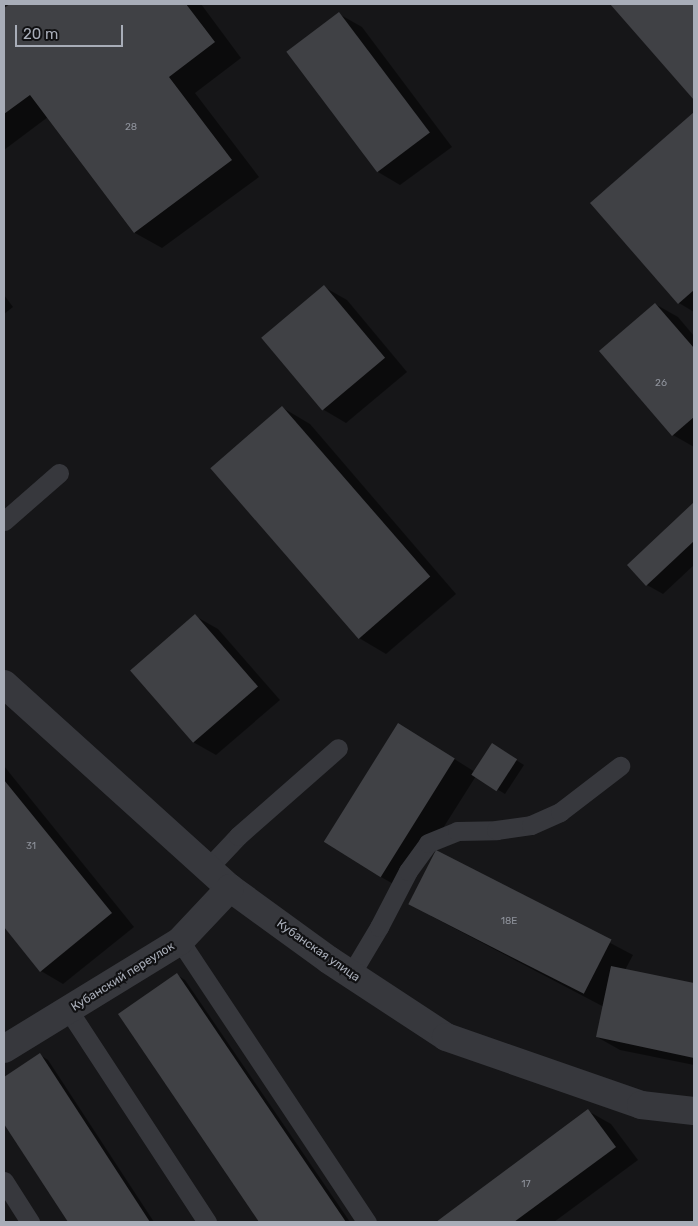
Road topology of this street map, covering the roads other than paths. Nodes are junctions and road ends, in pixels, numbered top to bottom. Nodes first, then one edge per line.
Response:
1 (59, 473) dead end
2 (4, 521) edge
3 (4, 684) edge
4 (338, 748) dead end
5 (620, 766) dead end
6 (208, 868) junction
7 (230, 888) junction
8 (180, 941) junction
9 (351, 974) junction
10 (69, 1011) junction
11 (4, 1049) edge
12 (694, 1111) edge
13 (4, 1182) edge
14 (30, 1222) edge
15 (207, 1222) edge
16 (367, 1222) edge

1 - 2 lane
3 - 6 street, Кубанская улица
4 - 6 lane
5 - 9 lane
6 - 7 street, Кубанская улица
7 - 8 street, Кубанский переулок
7 - 9 street, Кубанская улица
8 - 10 street, Кубанский переулок
8 - 16 lane
9 - 12 street, Кубанская улица
10 - 11 street, Кубанский переулок
10 - 15 lane
13 - 14 lane

